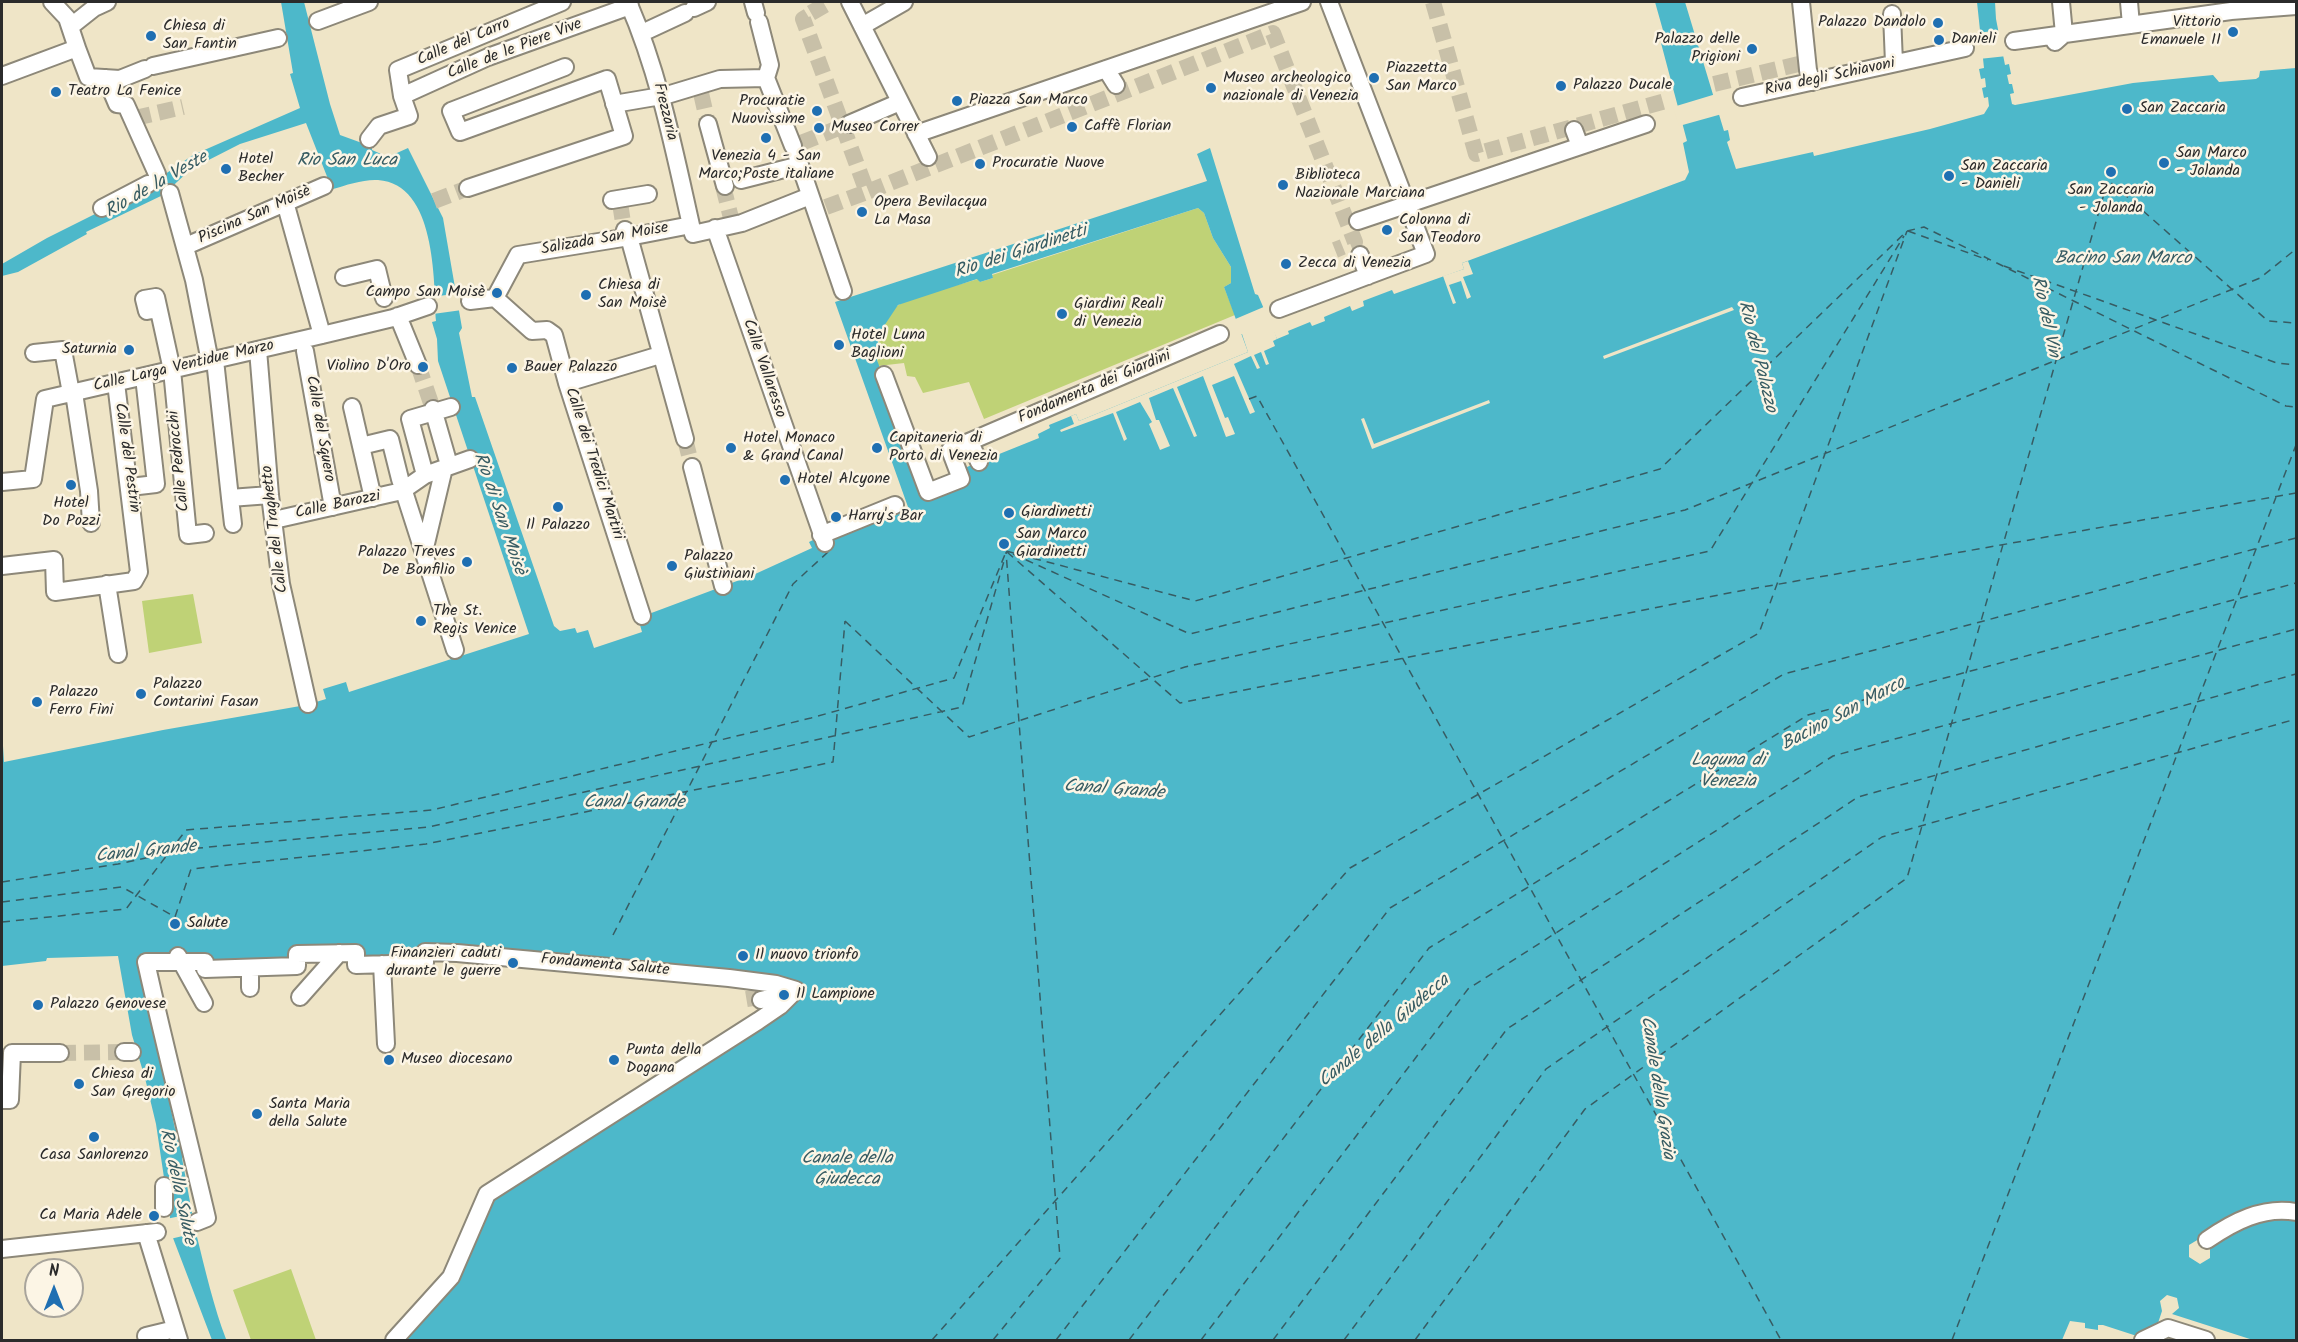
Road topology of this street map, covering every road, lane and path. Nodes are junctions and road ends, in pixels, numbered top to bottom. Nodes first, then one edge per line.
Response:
1 (107, 2) edge
2 (369, 2) edge
3 (562, 2) edge
4 (850, 2) edge
5 (904, 2) edge
6 (1302, 2) edge
7 (1329, 2) edge
8 (1801, 2) edge
9 (2061, 2) edge
10 (2129, 2) edge
11 (54, 4) edge
12 (629, 4) edge
13 (2296, 6) edge
14 (695, 8) edge
15 (1891, 8) edge
16 (756, 12) edge
17 (318, 21) dead end
18 (2131, 25) junction
19 (862, 26) junction
20 (70, 27) junction
21 (642, 33) junction
22 (278, 38) dead end
23 (2059, 38) junction
24 (2014, 40) dead end
25 (77, 48) junction
26 (1965, 48) dead end
27 (1894, 63) junction
28 (565, 67) dead end
29 (1106, 69) junction
30 (763, 74) junction
31 (2, 75) edge
32 (113, 78) junction
33 (1812, 82) junction
34 (1116, 85) dead end
35 (664, 95) junction
36 (402, 96) junction
37 (1742, 97) dead end
38 (900, 102) junction
39 (617, 104) junction
40 (1642, 120) dead end
41 (708, 124) tunnel mouth
42 (849, 124) tunnel mouth
43 (1574, 130) dead end
44 (916, 134) junction
45 (369, 139) dead end
46 (1580, 146) junction
47 (928, 157) dead end
48 (793, 167) junction
49 (324, 186) dead end
50 (468, 188) tunnel mouth
51 (170, 193) dead end
52 (648, 194) dead end
53 (617, 200) dead end
54 (285, 201) junction
55 (813, 203) junction
56 (1407, 205) junction
57 (102, 208) dead end
58 (1360, 221) dead end
59 (715, 228) junction
60 (692, 229) junction
61 (627, 233) junction
62 (186, 246) junction
63 (1360, 255) dead end
64 (1368, 276) junction
65 (344, 278) dead end
66 (843, 291) dead end
67 (495, 298) junction
68 (470, 301) dead end
69 (429, 306) dead end
70 (158, 309) dead end
71 (389, 309) junction
72 (1279, 309) dead end
73 (1220, 334) dead end
74 (322, 335) junction
75 (258, 350) junction
76 (305, 351) dead end
77 (34, 353) dead end
78 (660, 355) junction
79 (212, 361) junction
80 (170, 363) junction
81 (418, 365) tunnel mouth
82 (144, 376) junction
83 (888, 382) dead end
84 (116, 383) junction
85 (567, 383) junction
86 (72, 393) junction
87 (352, 407) dead end
88 (451, 408) dead end
89 (434, 410) junction
90 (685, 439) tunnel mouth
91 (970, 442) junction
92 (361, 446) junction
93 (471, 459) dead end
94 (978, 462) dead end
95 (446, 467) junction
96 (692, 467) tunnel mouth
97 (425, 472) junction
98 (2, 482) edge
99 (402, 486) junction
100 (130, 487) junction
101 (270, 495) junction
102 (230, 498) junction
103 (373, 498) junction
104 (895, 505) dead end
105 (333, 507) junction
106 (434, 508) junction
107 (274, 520) junction
108 (91, 523) dead end
109 (233, 525) dead end
110 (205, 533) dead end
111 (424, 552) junction
112 (2, 566) edge
113 (107, 584) junction
114 (723, 586) dead end
115 (642, 616) dead end
116 (455, 650) dead end
117 (118, 654) dead end
118 (308, 704) dead end
119 (339, 953) junction
120 (179, 959) junction
121 (382, 964) junction
122 (250, 968) junction
123 (250, 988) dead end
124 (300, 997) dead end
125 (204, 1003) dead end
126 (755, 1006) junction
127 (386, 1044) dead end
128 (12, 1053) junction
129 (60, 1053) tunnel mouth
130 (2, 1070) edge
131 (2, 1100) edge
132 (164, 1186) dead end
133 (2296, 1212) edge
134 (197, 1222) dead end
135 (159, 1224) junction
136 (2207, 1240) dead end
137 (2, 1249) edge
138 (177, 1335) edge
139 (146, 1336) dead end
140 (394, 1341) edge
141 (2143, 1341) edge
142 (2206, 1341) edge

1 - 20 street
2 - 17 street
3 - 36 street, Calle del Carro
4 - 19 street
5 - 19 street
6 - 29 street
7 - 56 street
8 - 33 street
9 - 23 street
10 - 18 street
11 - 20 street
12 - 21 street, Frezzaria
12 - 36 street, Calle de le Piere Vive
13 - 18 street
14 - 21 street
15 - 27 street
16 - 30 street
18 - 23 street
19 - 38 street
20 - 25 street
21 - 35 street, Frezzaria
22 - 32 street
23 - 24 street
25 - 31 street
25 - 32 street
26 - 27 street, Riva degli Schiavoni
27 - 33 street, Riva degli Schiavoni
28 - 39 street
29 - 34 street
29 - 44 street
30 - 35 street
30 - 48 street
32 - 57 street
33 - 37 street, Riva degli Schiavoni
35 - 39 street
35 - 60 street, Frezzaria
36 - 45 street
38 - 42 street
38 - 44 street
39 - 50 street
40 - 46 street
41 - 48 street
43 - 46 street
44 - 47 street
46 - 56 street
48 - 55 street
49 - 54 street, Piscina San Moisè
51 - 62 street
52 - 53 street
54 - 62 street, Piscina San Moisè
54 - 74 street
55 - 59 street, Salizada San Moise
55 - 66 street
56 - 58 street
56 - 64 street
59 - 60 street, Salizada San Moise
59 - 104 street, Calle Vallaresso
60 - 61 street, Salizada San Moise
61 - 67 street, Salizada San Moise
61 - 78 street
62 - 79 street
63 - 64 street
64 - 72 street
65 - 71 street
67 - 68 street
67 - 85 street, Calle dei Tredici Martiri
69 - 71 street, Calle Larga Ventidue Marzo
70 - 80 street
71 - 74 street, Calle Larga Ventidue Marzo
71 - 81 street
73 - 91 street, Fondamenta dei Giardini
74 - 75 street, Calle Larga Ventidue Marzo
75 - 79 street, Calle Larga Ventidue Marzo
75 - 101 street, Calle del Traghetto
76 - 105 street, Calle del Squero
77 - 86 street
78 - 85 street
78 - 90 street
79 - 80 street, Calle Larga Ventidue Marzo
79 - 102 street
80 - 82 street, Calle Larga Ventidue Marzo
80 - 110 street, Calle Pedrocchi
82 - 84 street, Calle Larga Ventidue Marzo
82 - 100 street
83 - 91 street, Fondamenta dei Giardini
84 - 86 street, Calle Larga Ventidue Marzo
84 - 100 street, Calle del Pestrin
85 - 115 street, Calle dei Tredici Martiri
86 - 98 street, Calle Larga Ventidue Marzo
86 - 108 street
87 - 92 street
88 - 89 street
89 - 95 street
89 - 97 street
91 - 94 street
92 - 99 street
92 - 103 street
93 - 95 street, Calle Barozzi
95 - 97 street, Calle Barozzi
95 - 106 street
96 - 114 street
97 - 99 street, Calle Barozzi
97 - 106 street
99 - 103 street, Calle Barozzi
99 - 111 street
100 - 113 street, Calle del Pestrin
101 - 102 street
101 - 107 street, Calle del Traghetto
102 - 109 street
103 - 105 street, Calle Barozzi
105 - 107 street, Calle Barozzi
106 - 111 street
107 - 118 street, Calle del Traghetto
111 - 116 street
112 - 113 street
113 - 117 street
119 - 121 street
119 - 122 street
119 - 124 street
120 - 122 street
120 - 125 street
120 - 134 street
121 - 126 street, Fondamenta Salute
121 - 127 street
122 - 123 street
126 - 126 street, Fondamenta Salute
126 - 140 street
128 - 129 street
128 - 130 street
128 - 131 street
132 - 135 street
133 - 136 street
135 - 137 street
135 - 138 street
138 - 139 street
141 - 142 street

